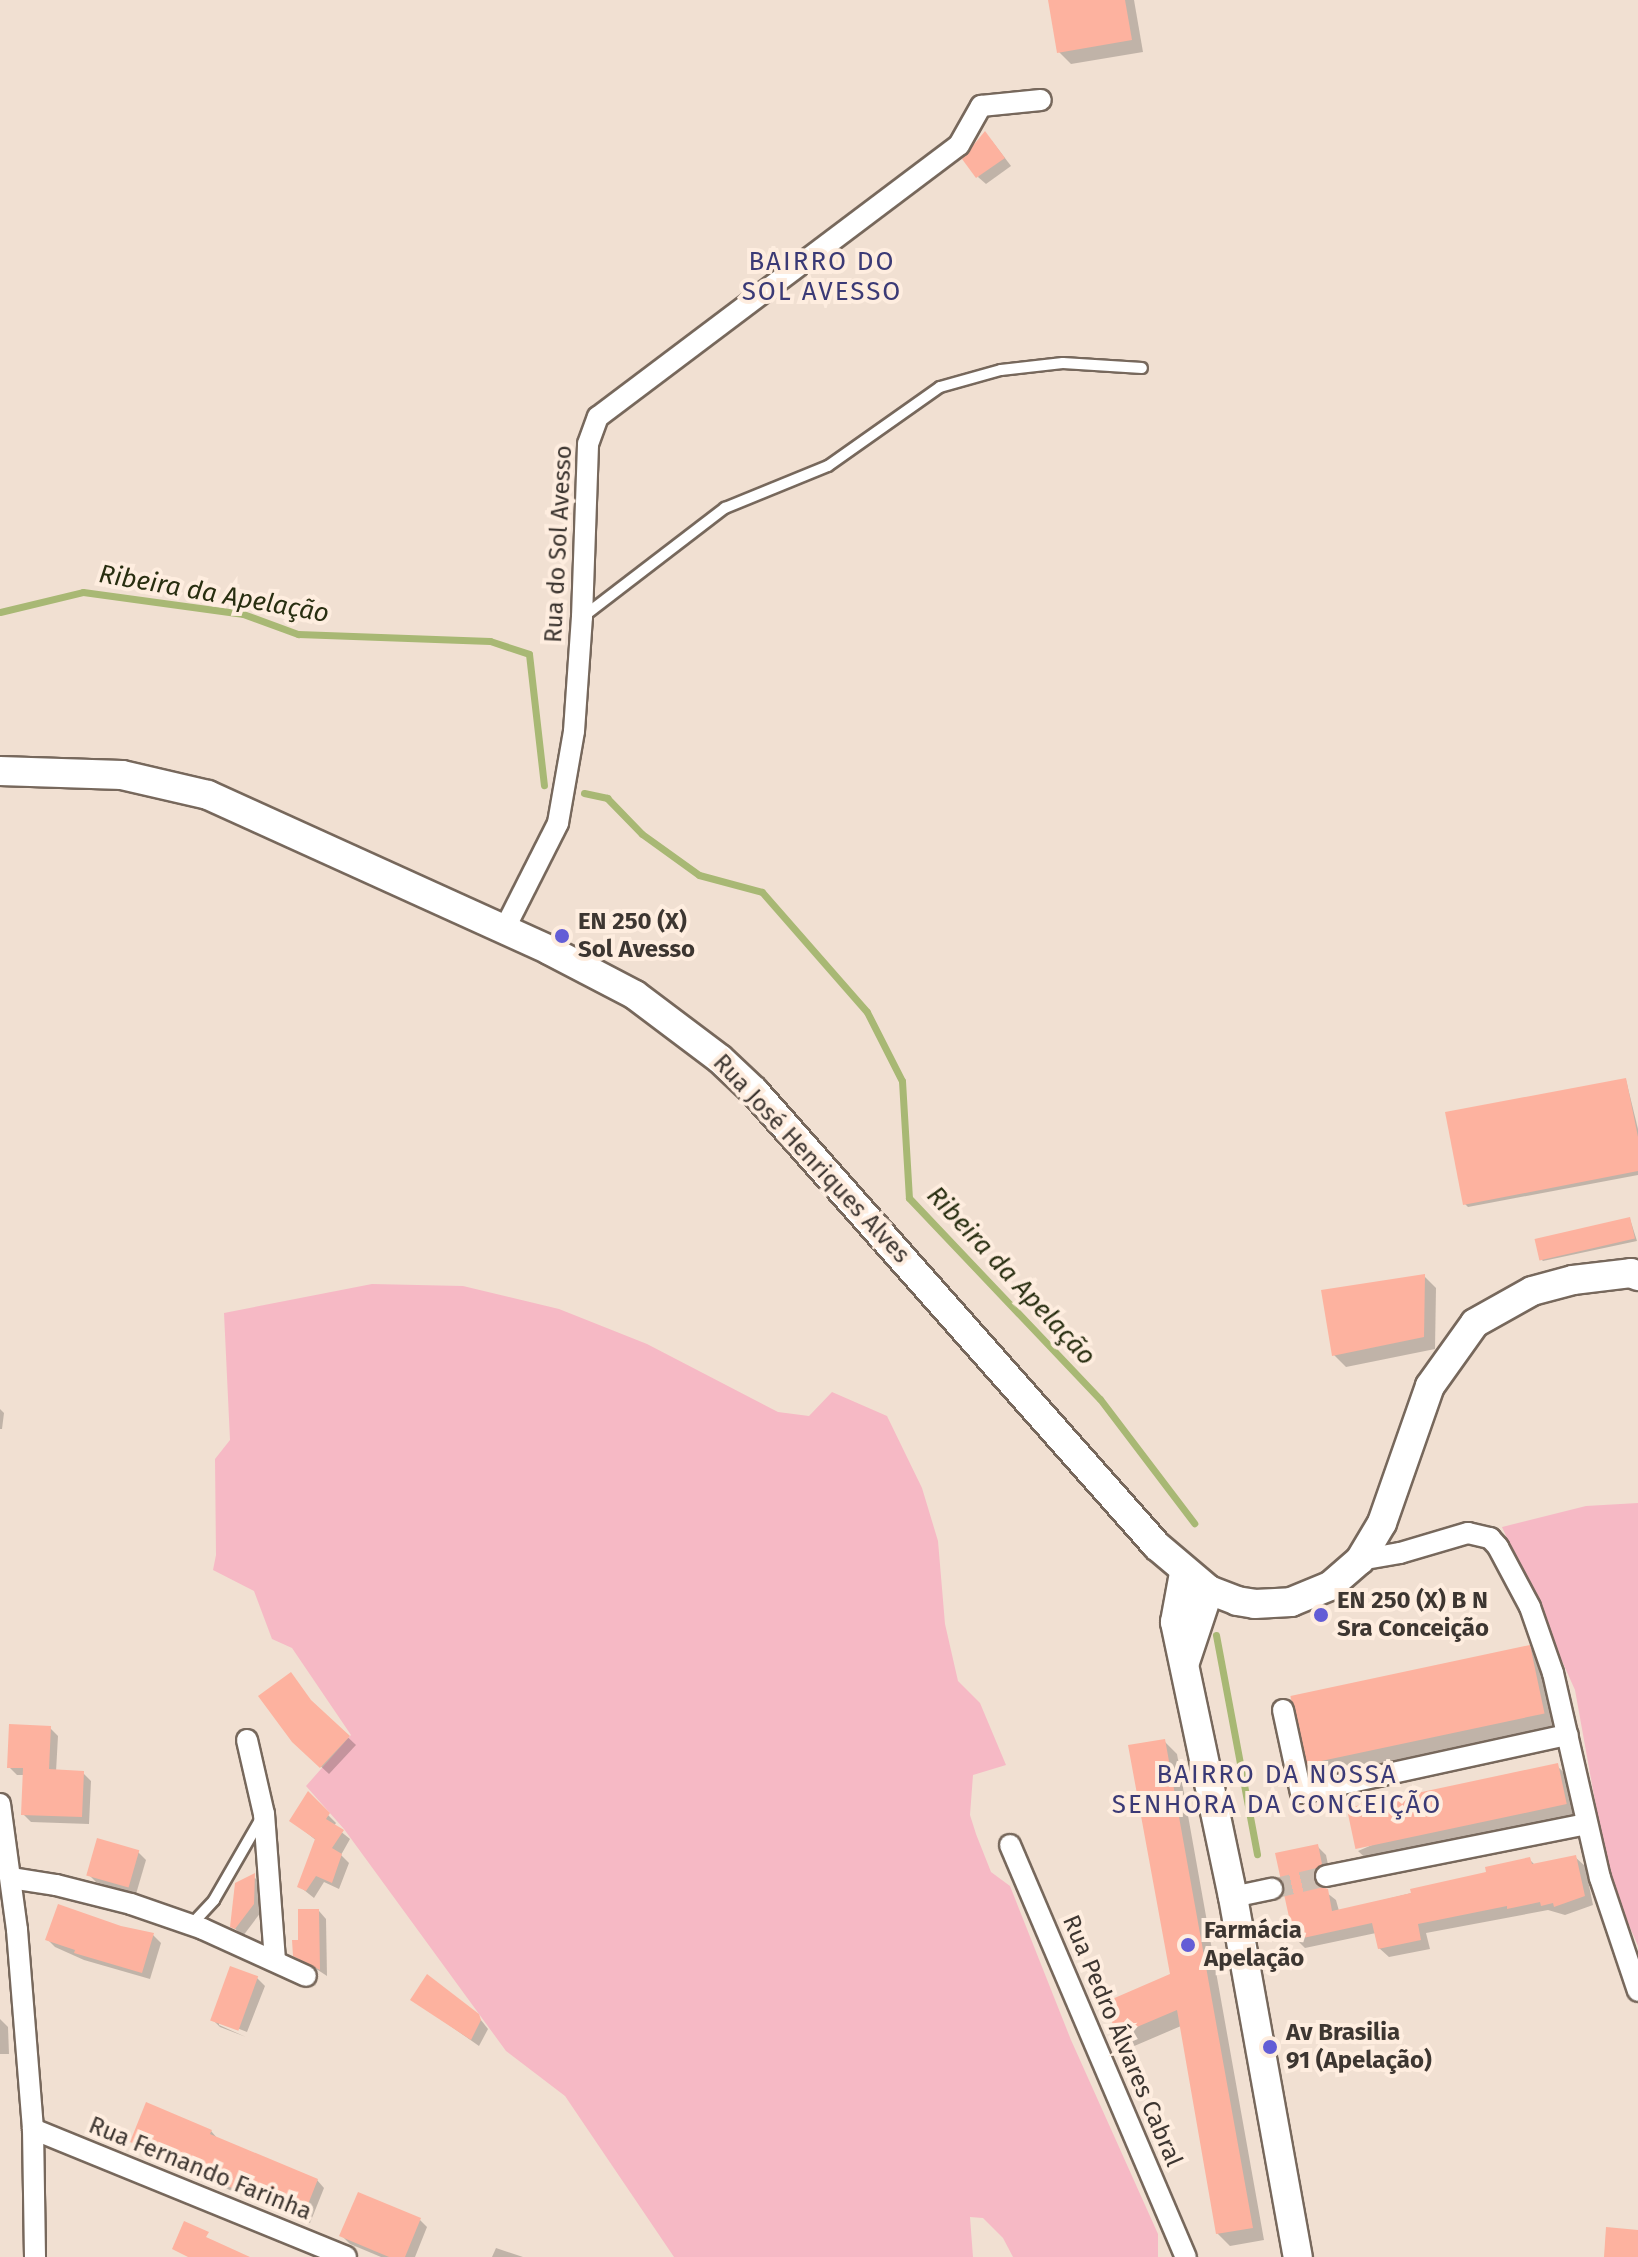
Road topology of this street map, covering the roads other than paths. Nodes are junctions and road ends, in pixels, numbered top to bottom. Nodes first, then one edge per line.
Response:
1 (1041, 100) dead end
2 (1142, 368) dead end
3 (582, 617) junction
4 (0, 771) edge
5 (504, 930) junction
6 (1638, 1276) edge
7 (1360, 1560) junction
8 (1184, 1573) junction
9 (1209, 1590) junction
10 (1185, 1662) junction
11 (1283, 1710) dead end
12 (1568, 1735) junction
13 (247, 1740) dead end
14 (0, 1804) edge
15 (264, 1814) junction
16 (1586, 1824) junction
17 (1010, 1845) dead end
18 (1326, 1876) tunnel mouth
19 (11, 1878) junction
20 (1272, 1889) tunnel mouth
21 (1233, 1897) junction
22 (191, 1925) junction
23 (275, 1961) junction
24 (306, 1976) dead end
25 (1638, 1991) edge
26 (33, 2129) junction
27 (35, 2257) edge
28 (346, 2257) edge
29 (1186, 2257) edge
30 (1298, 2257) edge

1 - 3 street, Rua do Sol Avesso
2 - 3 lane
3 - 5 street, Rua do Sol Avesso
4 - 5 main road, Rua José Henriques Alves
5 - 8 main road, Rua José Henriques Alves
6 - 7 main road, Rua José Henriques Alves
7 - 9 main road, Rua José Henriques Alves
7 - 12 street
8 - 9 main road, Rua José Henriques Alves
8 - 10 main road
9 - 10 main road
10 - 21 main road
11 - 12 street
12 - 16 street
13 - 15 street
14 - 19 street
15 - 22 lane
15 - 23 street
16 - 18 street
16 - 25 street
17 - 29 street, Rua Pedro Álvares Cabral
19 - 22 street
19 - 26 street
20 - 21 street
21 - 30 main road
22 - 23 street
23 - 24 street
26 - 27 street
26 - 28 street, Rua Fernando Farinha

